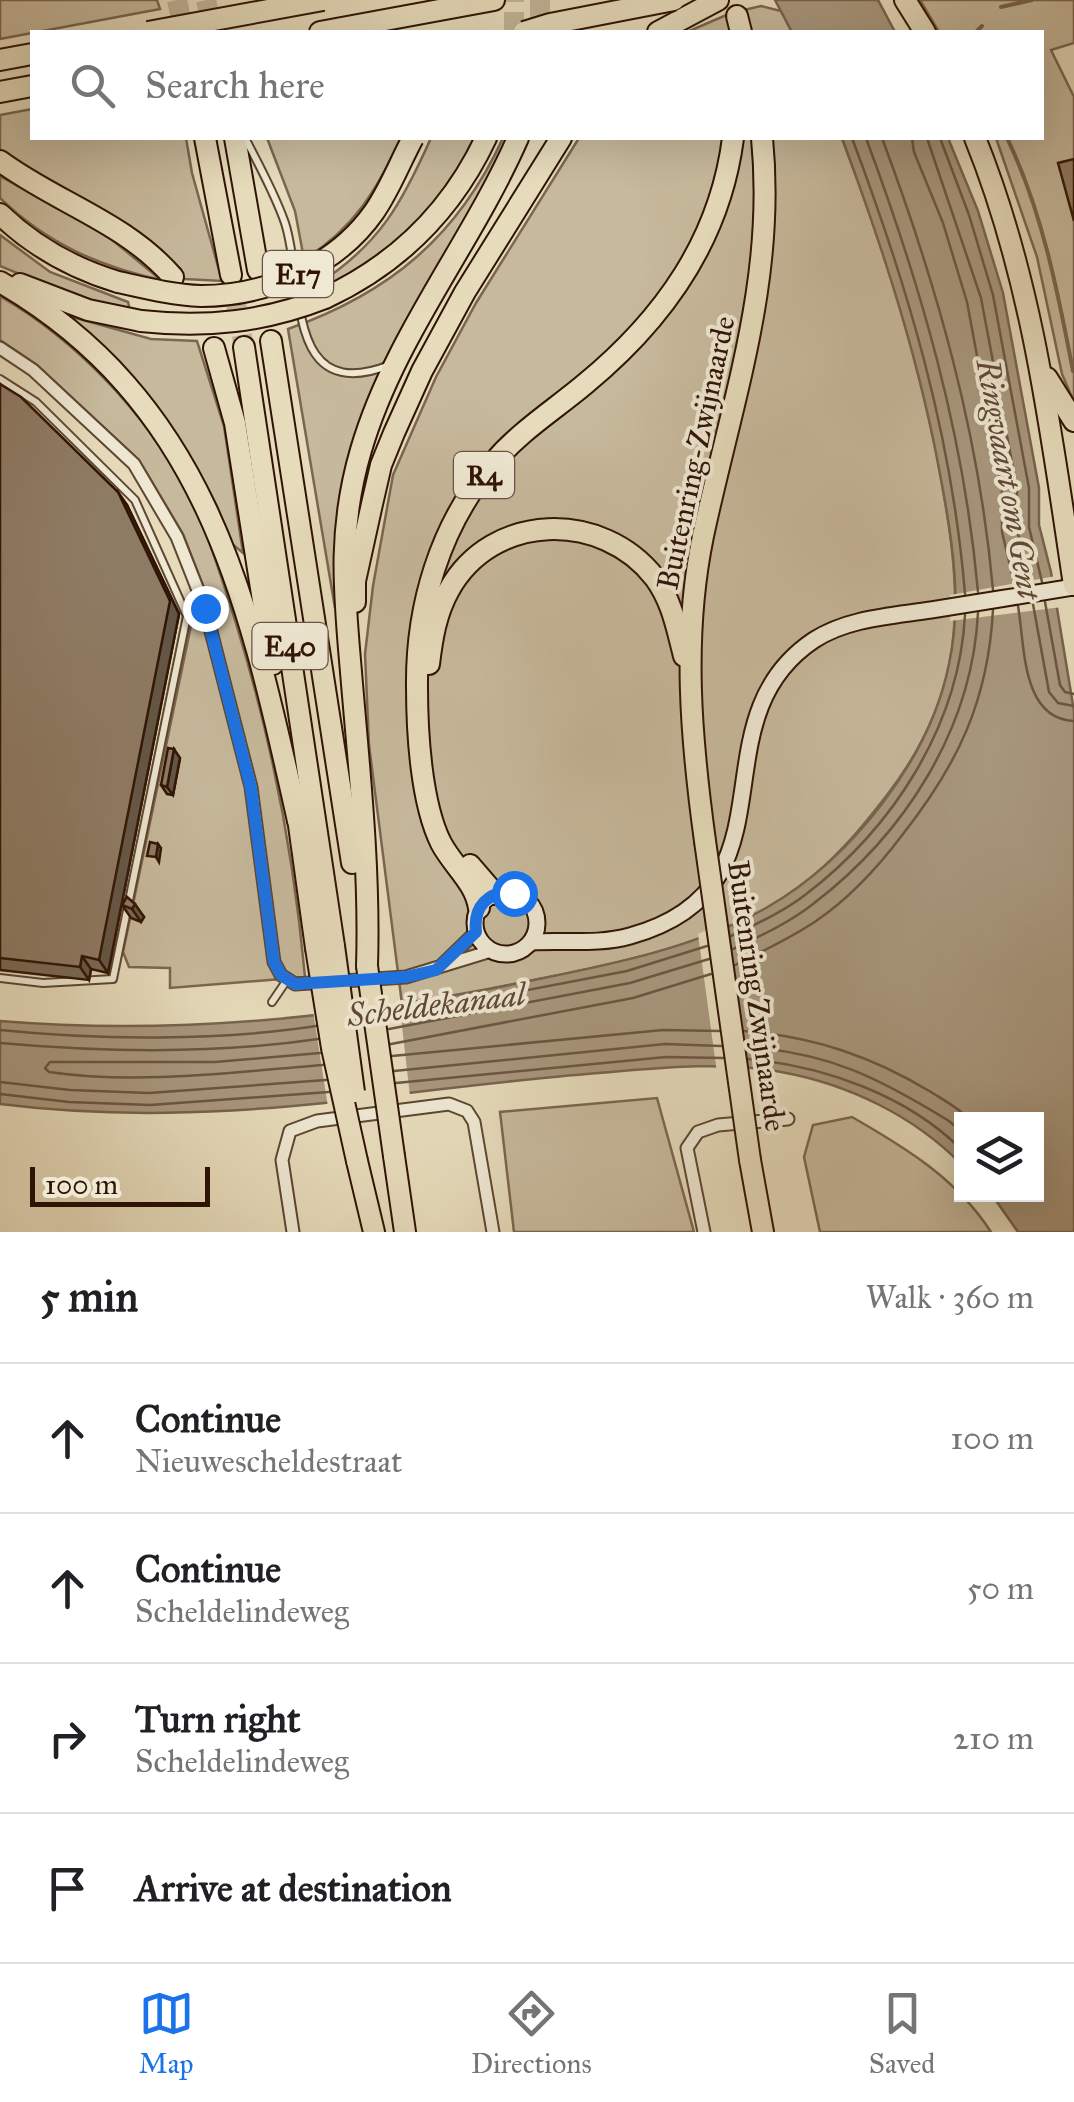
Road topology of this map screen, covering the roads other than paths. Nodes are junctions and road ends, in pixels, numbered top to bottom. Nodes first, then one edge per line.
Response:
1 (323, 0) edge
2 (494, 0) edge
3 (674, 0) edge
4 (718, 0) edge
5 (905, 0) edge
6 (159, 30) edge
7 (331, 30) edge
8 (530, 30) edge
9 (662, 30) edge
10 (924, 30) edge
11 (30, 54) edge
12 (0, 60) edge
13 (30, 86) edge
14 (0, 92) edge
15 (205, 140) edge
16 (235, 140) edge
17 (247, 140) edge
18 (412, 140) edge
19 (485, 140) edge
20 (517, 140) edge
21 (560, 140) edge
22 (733, 140) edge
23 (762, 140) edge
24 (976, 140) edge
25 (0, 161) edge
26 (0, 214) edge
27 (258, 270) dead end
28 (231, 274) tunnel mouth
29 (172, 276) dead end
30 (0, 279) edge
31 (271, 342) tunnel mouth
32 (244, 347) tunnel mouth
33 (0, 348) edge
34 (214, 348) dead end
35 (395, 364) junction
36 (1041, 368) junction
37 (0, 379) edge
38 (1074, 420) edge
39 (1074, 586) edge
40 (690, 683) junction
41 (352, 689) junction
42 (298, 821) junction
43 (706, 841) joint
44 (487, 901) junction
45 (538, 923) junction
46 (476, 932) junction
47 (366, 941) junction
48 (570, 941) junction
49 (532, 942) junction
50 (324, 947) junction
51 (490, 951) junction
52 (436, 970) junction
53 (368, 973) junction
54 (0, 978) edge
55 (288, 979) junction
56 (272, 1002) dead end
57 (788, 1118) dead end
58 (292, 1232) edge
59 (374, 1232) edge
60 (405, 1232) edge
61 (493, 1232) edge
62 (704, 1232) edge
63 (763, 1232) edge

1 - 6 highway, bridge
2 - 7 highway
3 - 8 highway, bridge
4 - 9 highway
5 - 10 highway
11 - 12 highway
13 - 14 highway
15 - 28 highway
16 - 27 highway
17 - 35 lane
18 - 26 highway, E17, bridge
19 - 30 highway, bridge
20 - 35 highway
21 - 41 highway
22 - 44 highway, R4
23 - 40 highway, Buitenring-Zwijnaarde / R4
24 - 36 highway
25 - 29 highway
30 - 42 highway
31 - 47 highway, E40
32 - 50 highway, E40
33 - 55 street
34 - 42 highway
35 - 41 highway
36 - 38 highway
36 - 39 highway
37 - 54 lane
39 - 48 main road
40 - 43 highway, Buitenring-Zwijnaarde / R4
40 - 44 highway, R4
41 - 47 highway
42 - 50 highway
43 - 63 highway, Buitenring Zwijnaarde / R4, bridge
44 - 45 main road
44 - 46 main road
45 - 48 main road
45 - 49 main road
46 - 51 main road
46 - 52 street
47 - 53 highway, E40
48 - 49 main road
49 - 51 main road
50 - 59 highway, E40, bridge
51 - 52 street
52 - 53 street
53 - 55 street
53 - 60 highway, E40, bridge
55 - 56 lane
57 - 62 street
58 - 61 street

